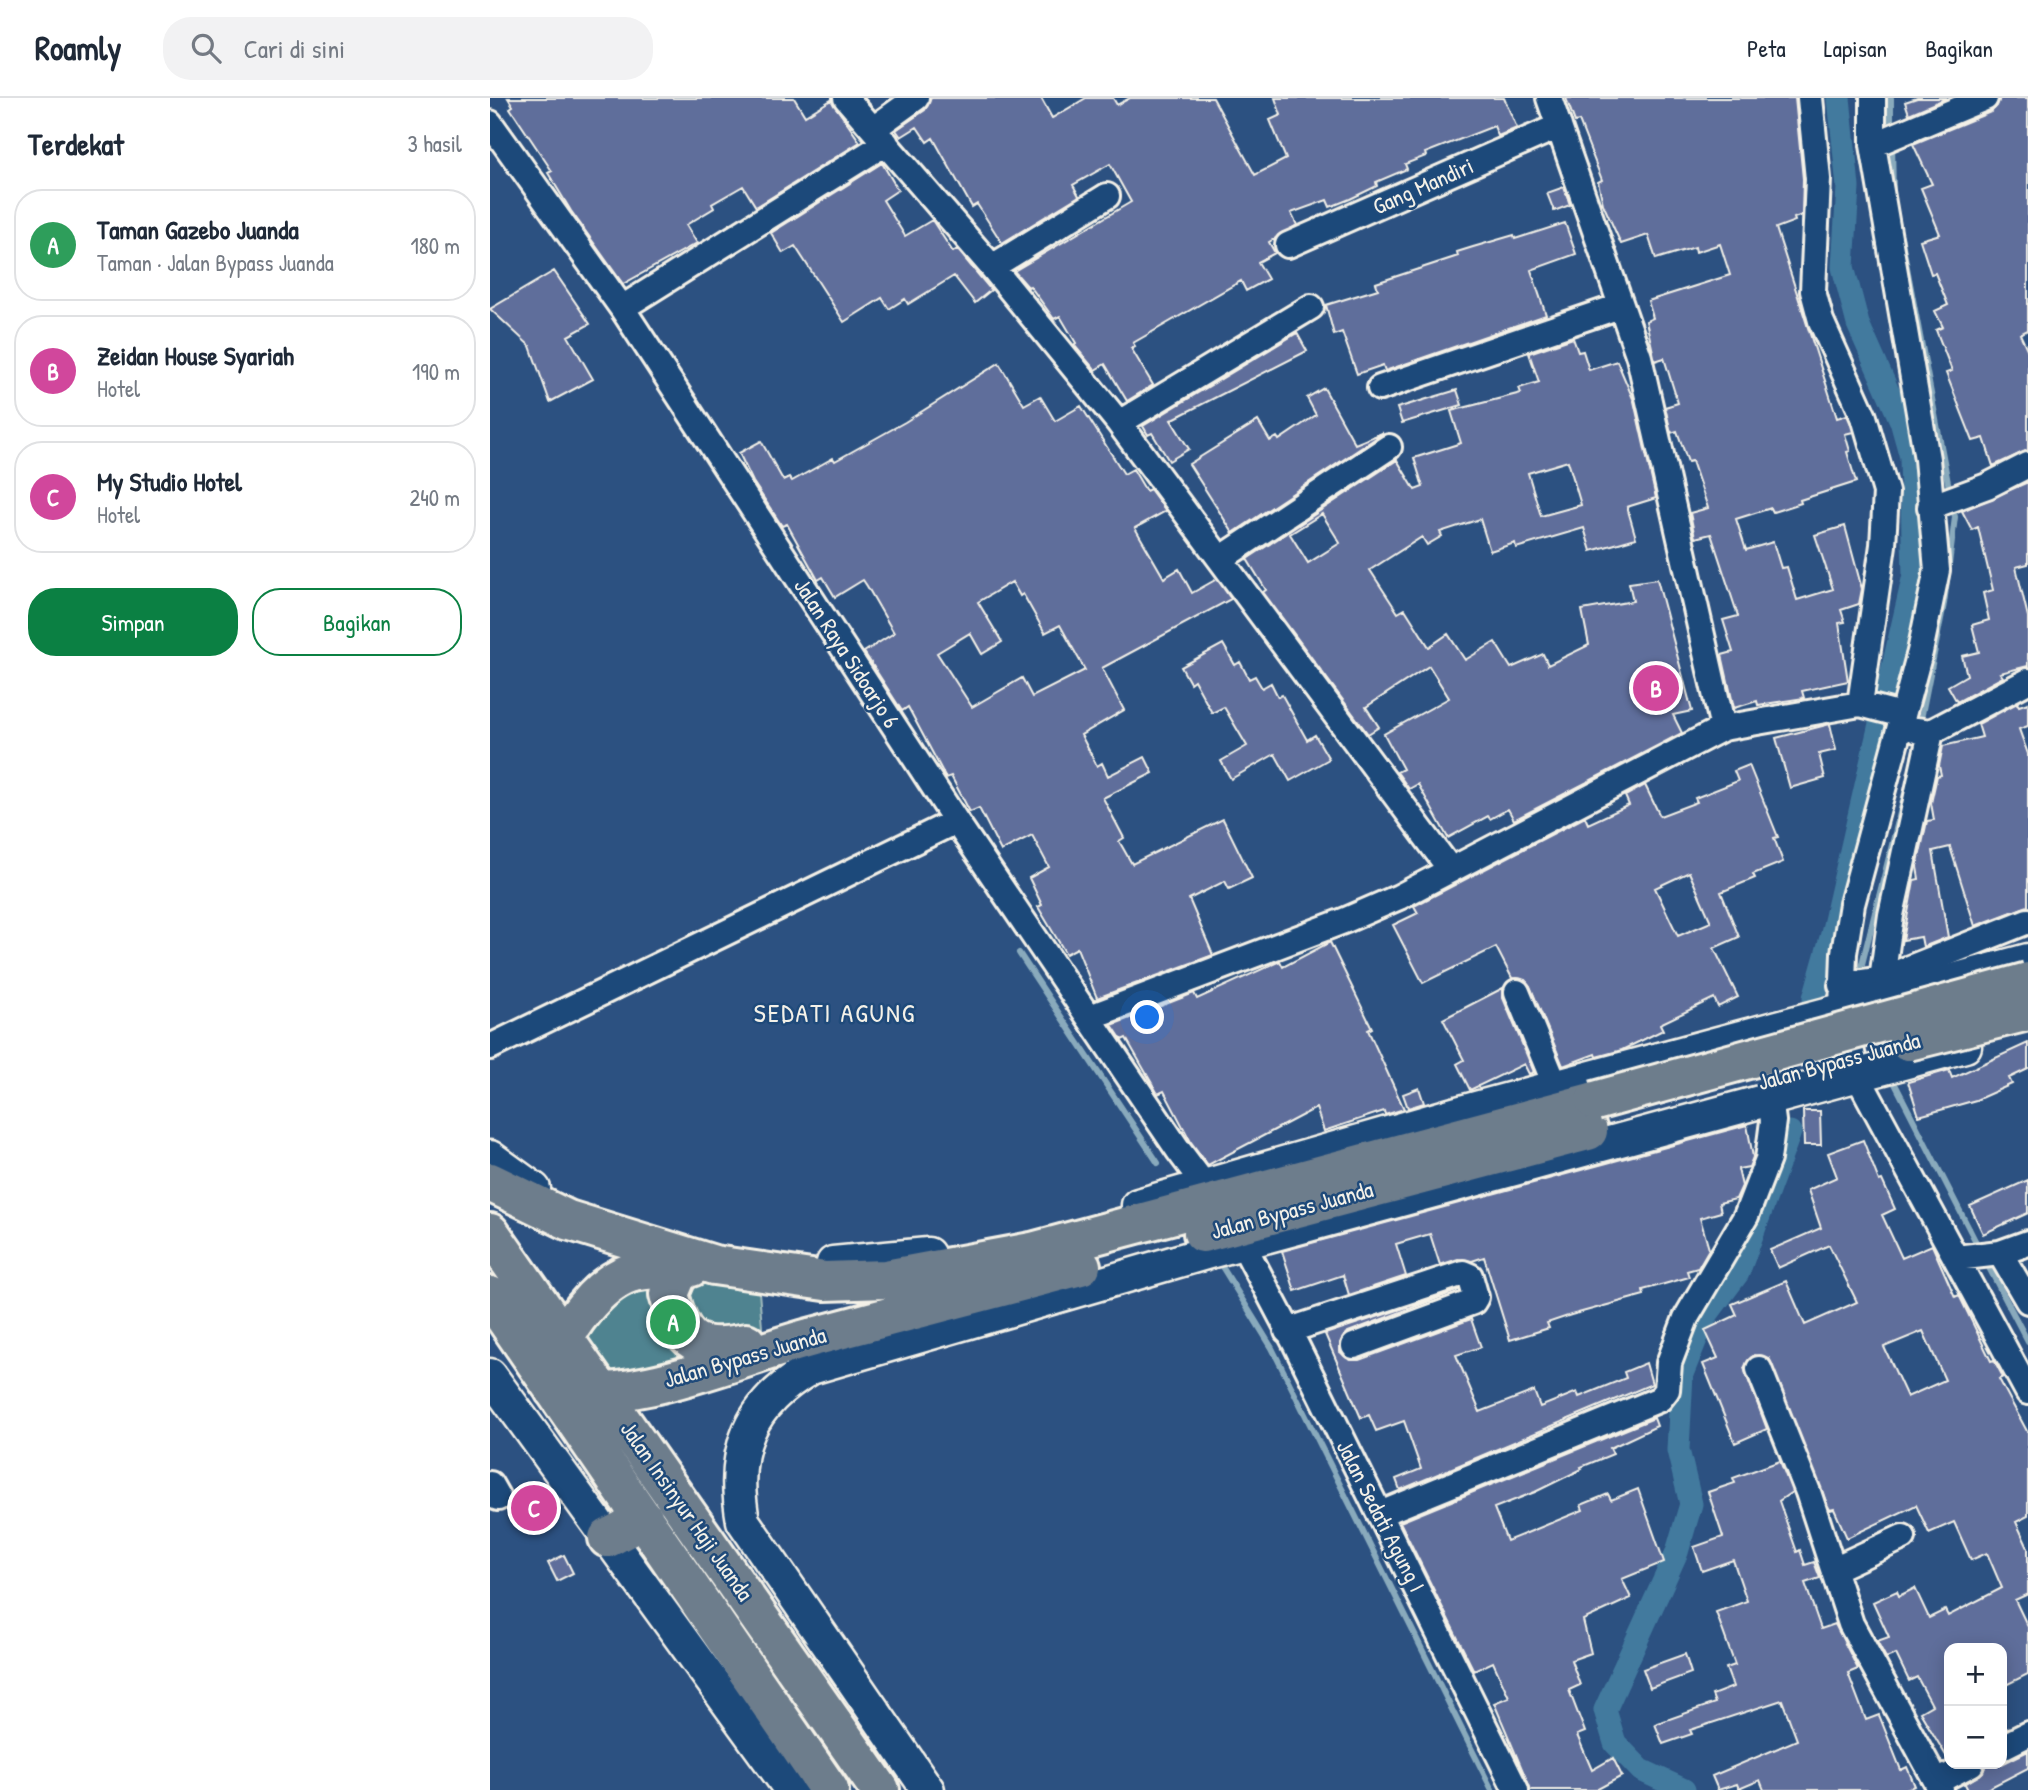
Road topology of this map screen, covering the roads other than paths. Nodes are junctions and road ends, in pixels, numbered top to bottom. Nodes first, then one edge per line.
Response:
1 (846, 98) edge
2 (916, 98) edge
3 (1549, 98) edge
4 (1810, 98) edge
5 (1873, 98) edge
6 (1985, 98) edge
7 (490, 123) edge
8 (1559, 126) junction
9 (880, 136) junction
10 (1884, 140) junction
11 (1107, 196) dead end
12 (1287, 245) dead end
13 (992, 267) junction
14 (1620, 306) junction
15 (1311, 307) dead end
16 (622, 308) junction
17 (1380, 388) dead end
18 (1119, 423) junction
19 (1389, 447) dead end
20 (2028, 465) edge
21 (1944, 502) junction
22 (1222, 558) junction
23 (2028, 681) edge
24 (1865, 705) junction
25 (1911, 725) junction
26 (1723, 728) junction
27 (956, 821) junction
28 (1450, 869) junction
29 (2028, 921) edge
30 (2028, 960) edge
31 (2028, 982) edge
32 (1517, 992) dead end
33 (1864, 993) junction
34 (2028, 1011) edge
35 (1090, 1017) junction
36 (2028, 1029) edge
37 (490, 1047) edge
38 (1876, 1070) junction
39 (1556, 1087) junction
40 (1770, 1099) junction
41 (1599, 1114) junction
42 (490, 1157) edge
43 (1331, 1160) junction
44 (490, 1182) edge
45 (1210, 1217) junction
46 (490, 1233) edge
47 (2028, 1243) edge
48 (1979, 1255) junction
49 (701, 1266) junction
50 (490, 1296) edge
51 (2028, 1301) edge
52 (1287, 1331) junction
53 (564, 1336) junction
54 (814, 1336) junction
55 (1354, 1346) dead end
56 (1759, 1369) dead end
57 (492, 1381) edge
58 (548, 1382) junction
59 (604, 1392) junction
60 (2028, 1392) edge
61 (1380, 1514) junction
62 (644, 1519) junction
63 (1903, 1537) dead end
64 (608, 1538) junction
65 (1834, 1569) junction
66 (2028, 1734) edge
67 (2007, 1745) edge
68 (1964, 1769) edge
69 (1939, 1786) edge
70 (813, 1788) edge
71 (880, 1790) edge
72 (928, 1790) edge
73 (1516, 1790) edge

1 - 9 street
2 - 9 street
3 - 8 street
4 - 24 street
5 - 10 street
6 - 10 street
7 - 16 street, Jalan Raya Sidoarjo 6
8 - 12 street, Gang Mandiri
8 - 14 street
9 - 13 street
9 - 16 street
10 - 21 street
11 - 13 street
13 - 18 street
14 - 17 street
14 - 26 street
15 - 18 street
16 - 27 street, Jalan Raya Sidoarjo 6
18 - 22 street
19 - 22 street
20 - 21 street
21 - 25 street
22 - 28 street
23 - 25 street
24 - 25 street
24 - 26 street
25 - 33 street
25 - 33 street
26 - 28 street
27 - 35 street, Jalan Raya Sidoarjo 6
27 - 37 street
28 - 35 street
29 - 33 street
30 - 33 street
31 - 41 highway, Jalan Bypass Juanda, bridge
32 - 39 street
33 - 38 street
33 - 39 street
34 - 41 highway, Jalan Bypass Juanda, bridge
35 - 45 street, Jalan Raya Sidoarjo 6
36 - 38 street
38 - 40 street
38 - 48 street
39 - 43 street
40 - 45 street
40 - 61 street
41 - 43 highway, Jalan Bypass Juanda
41 - 45 highway, Jalan Bypass Juanda
42 - 45 street
43 - 45 highway, Jalan Bypass Juanda
44 - 49 highway, Jalan Bypass Juanda
45 - 49 highway, Jalan Bypass Juanda
45 - 52 street, Jalan Sedati Agung I
45 - 54 highway, Jalan Bypass Juanda
45 - 72 street, Jalan Insinyur Haji Juanda
46 - 53 highway, Jalan Insinyur Haji Juanda
47 - 48 street
48 - 51 street
48 - 60 street
49 - 53 highway, Jalan Bypass Juanda
49 - 54 highway
50 - 58 highway, Jalan Insinyur Haji Juanda
52 - 55 street
52 - 61 street, Jalan Sedati Agung I
53 - 58 highway, Jalan Bypass Juanda
53 - 59 highway, Jalan Insinyur Haji Juanda
54 - 59 highway, Jalan Bypass Juanda
56 - 65 street
57 - 64 street, Jalan Insinyur Haji Juanda
58 - 59 highway, Jalan Bypass Juanda
58 - 62 highway, Jalan Insinyur Haji Juanda
59 - 71 highway, Jalan Insinyur Haji Juanda
61 - 73 street, Jalan Sedati Agung I
62 - 64 highway
62 - 70 highway, Jalan Insinyur Haji Juanda
63 - 65 street
64 - 70 street, Jalan Insinyur Haji Juanda
65 - 69 street
66 - 67 street
68 - 69 street

